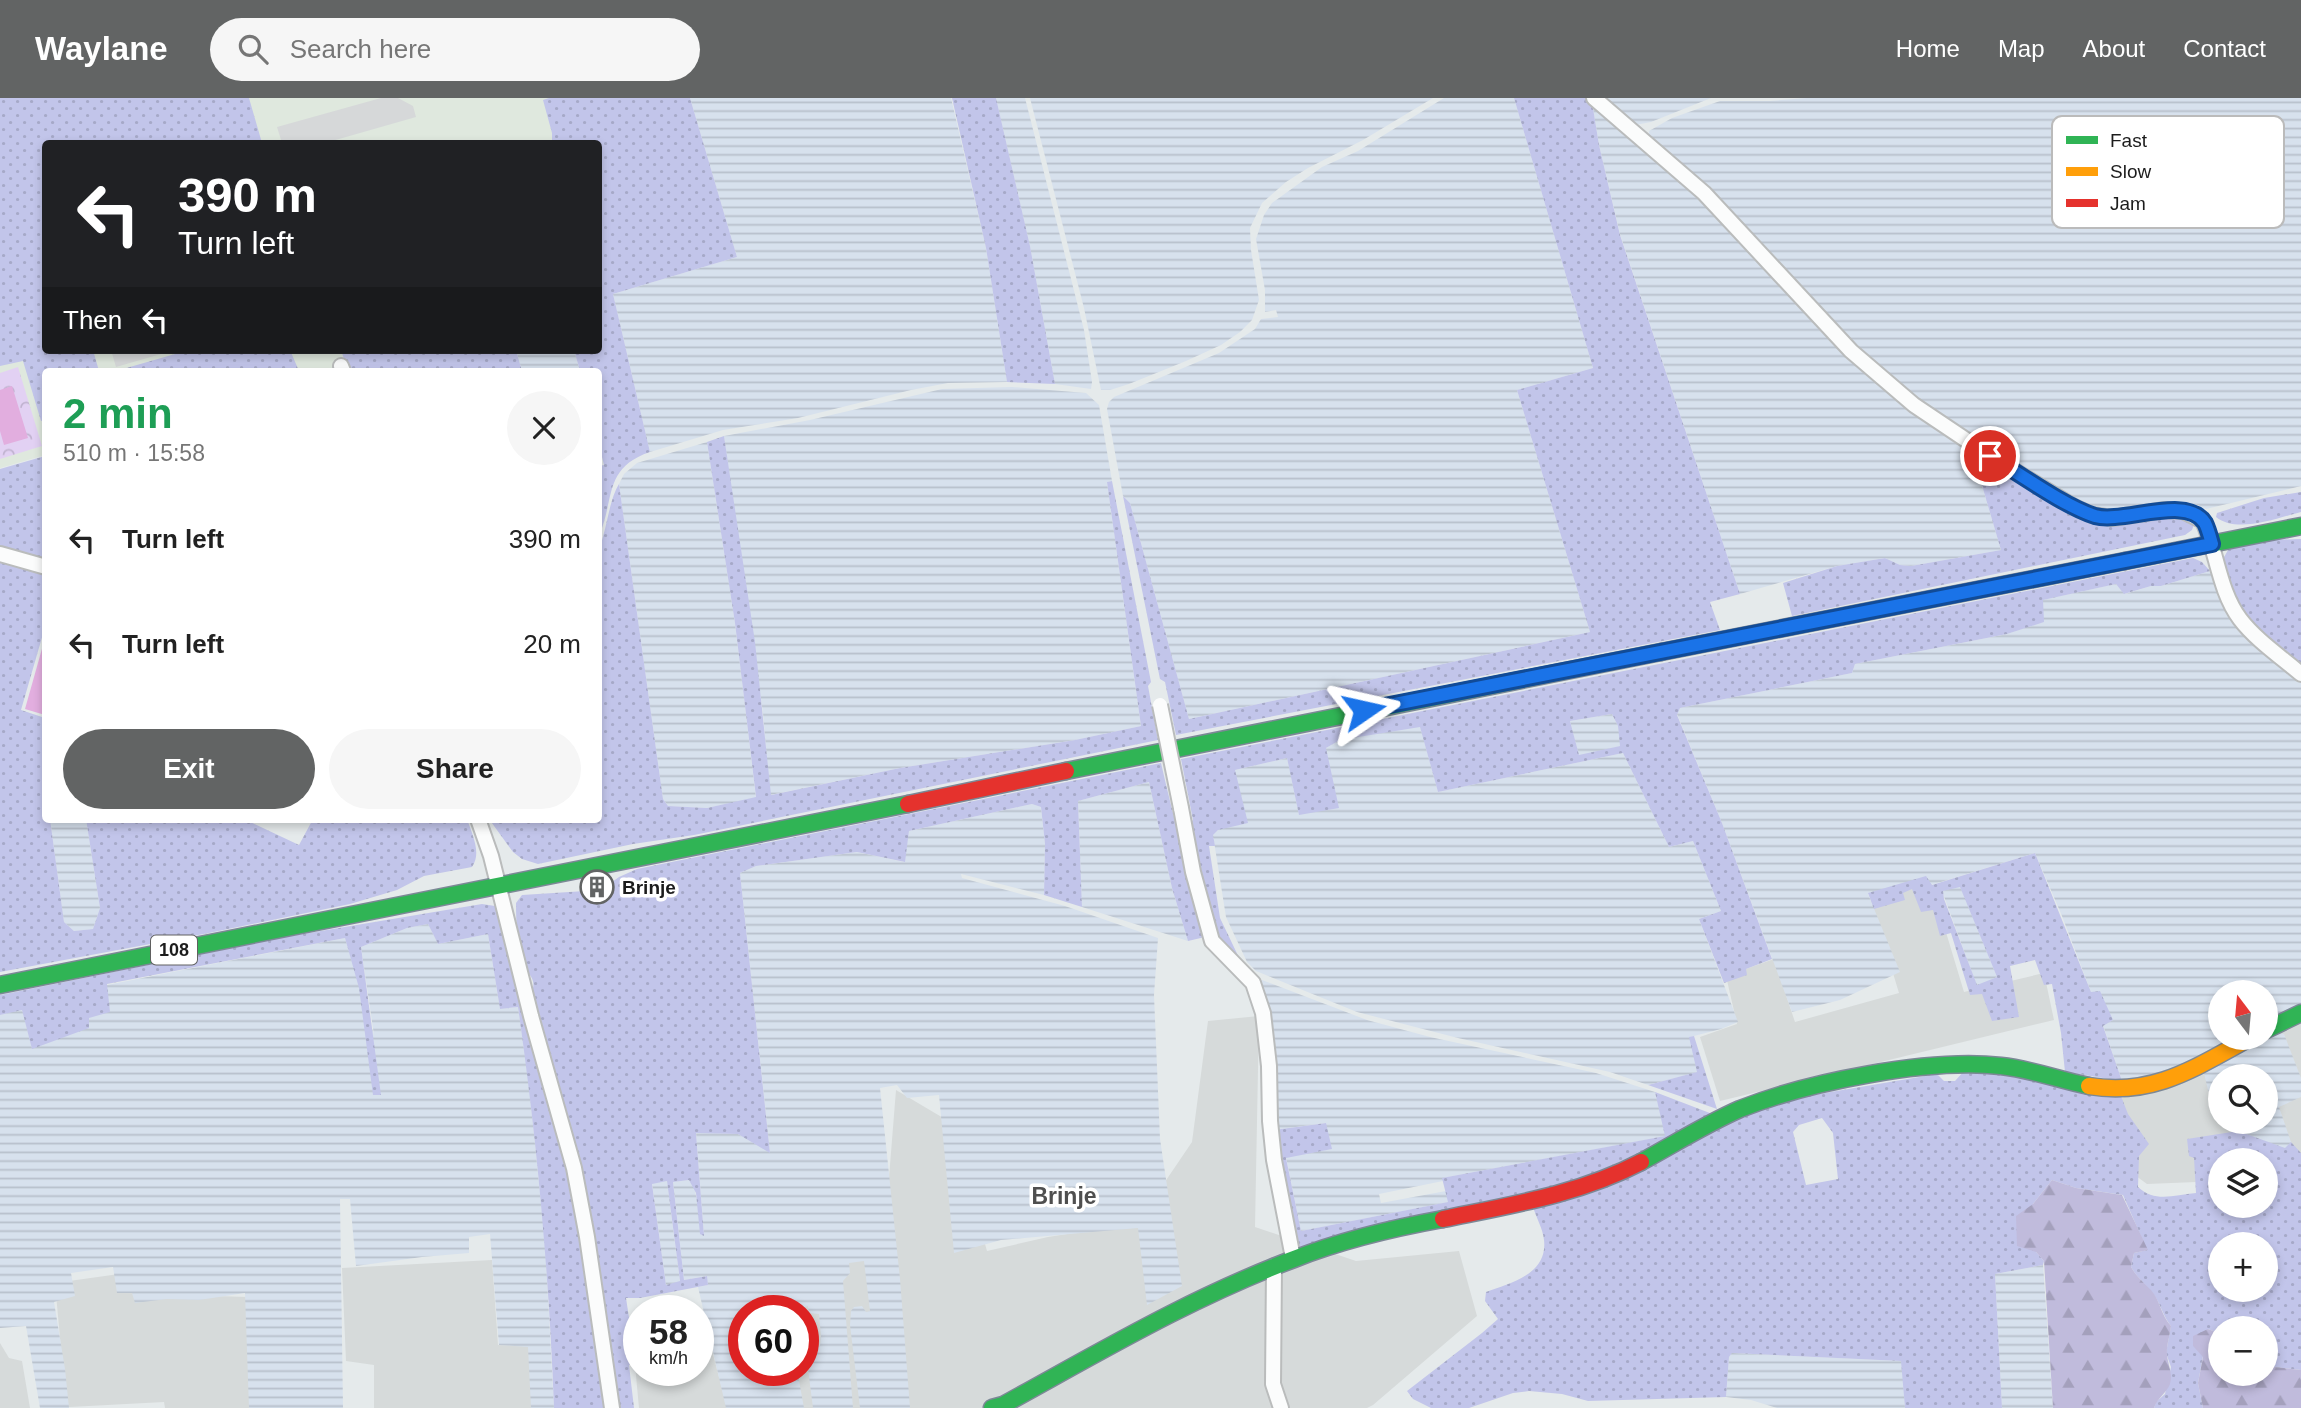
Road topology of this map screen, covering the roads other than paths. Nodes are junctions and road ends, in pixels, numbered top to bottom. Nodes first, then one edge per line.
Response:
1 (1594, 98) edge
2 (2301, 526) edge
3 (2212, 544) junction
4 (0, 554) edge
5 (42, 565) edge
6 (2301, 674) edge
7 (1160, 705) dead end
8 (479, 823) edge
9 (499, 884) junction
10 (0, 985) edge
11 (2301, 1013) edge
12 (2278, 1024) edge
13 (2227, 1050) edge
14 (1293, 1258) junction
15 (1274, 1266) junction
16 (612, 1408) edge
17 (992, 1408) edge
18 (1281, 1408) edge

1 - 3 street
2 - 3 main road, 108
3 - 6 street
3 - 9 main road, 108
4 - 5 street
7 - 14 street, bridge
8 - 9 street
9 - 10 main road, 108
9 - 16 street
11 - 12 main road
13 - 14 main road
14 - 15 main road
15 - 17 main road
15 - 18 street

